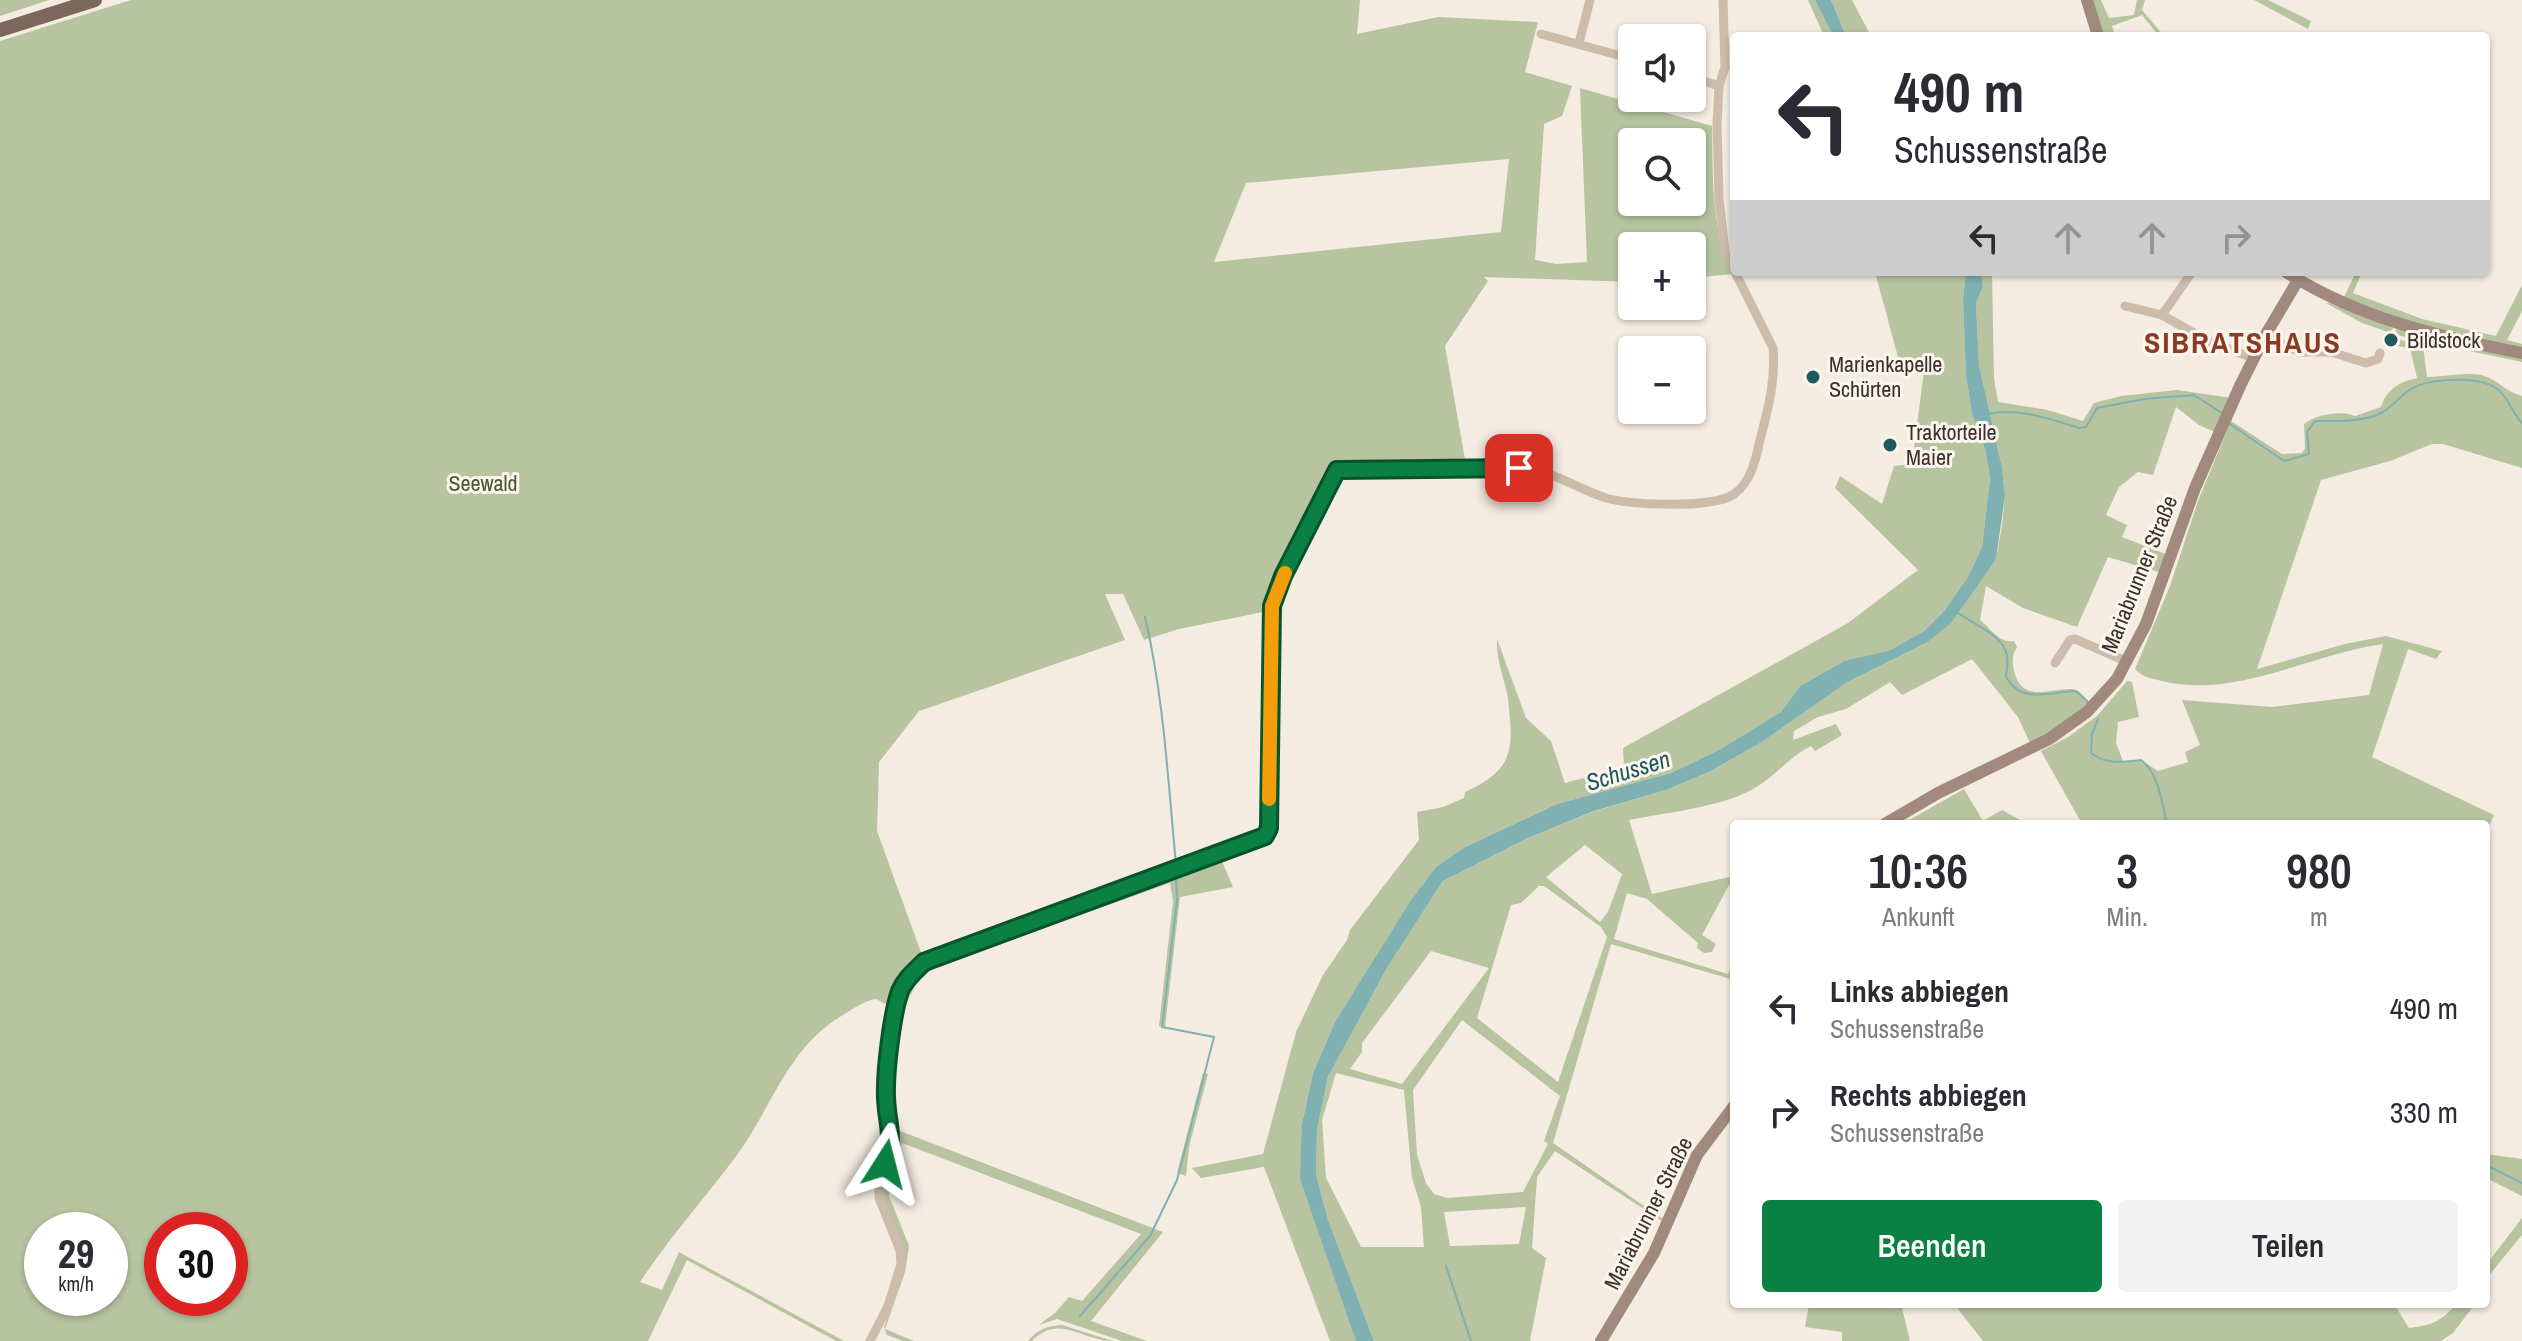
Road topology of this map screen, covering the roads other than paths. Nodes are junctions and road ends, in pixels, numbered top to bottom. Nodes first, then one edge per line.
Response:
1 (95, 0) edge
2 (1590, 0) edge
3 (1723, 0) edge
4 (2087, 0) edge
5 (0, 30) edge
6 (2097, 32) edge
7 (1541, 34) dead end
8 (1579, 43) junction
9 (1618, 55) edge
10 (1729, 68) edge
11 (1706, 82) edge
12 (1719, 86) junction
13 (1730, 262) edge
14 (1737, 276) edge
15 (2189, 276) edge
16 (2285, 276) edge
17 (2292, 276) edge
18 (2298, 280) junction
19 (2285, 302) junction
20 (2125, 306) dead end
21 (2162, 315) junction
22 (2265, 336) junction
23 (2380, 353) dead end
24 (2522, 353) edge
25 (2253, 358) junction
26 (2128, 662) junction
27 (2055, 663) dead end
28 (1892, 820) edge
29 (1730, 1111) edge
30 (1607, 1338) edge
31 (870, 1341) edge

1 - 5 main road
2 - 8 street
3 - 10 street
4 - 6 street
7 - 8 street
8 - 9 street
10 - 12 street
11 - 12 street
12 - 13 street
14 - 31 street
15 - 21 street
16 - 19 street
17 - 18 street
18 - 19 street, Mariabrunner Straße
18 - 24 street
19 - 22 street, Mariabrunner Straße
20 - 21 street
21 - 25 street
22 - 23 street
22 - 25 street, Mariabrunner Straße
25 - 26 street, Mariabrunner Straße
26 - 27 street
26 - 28 street, Mariabrunner Straße
29 - 30 street, Mariabrunner Straße

